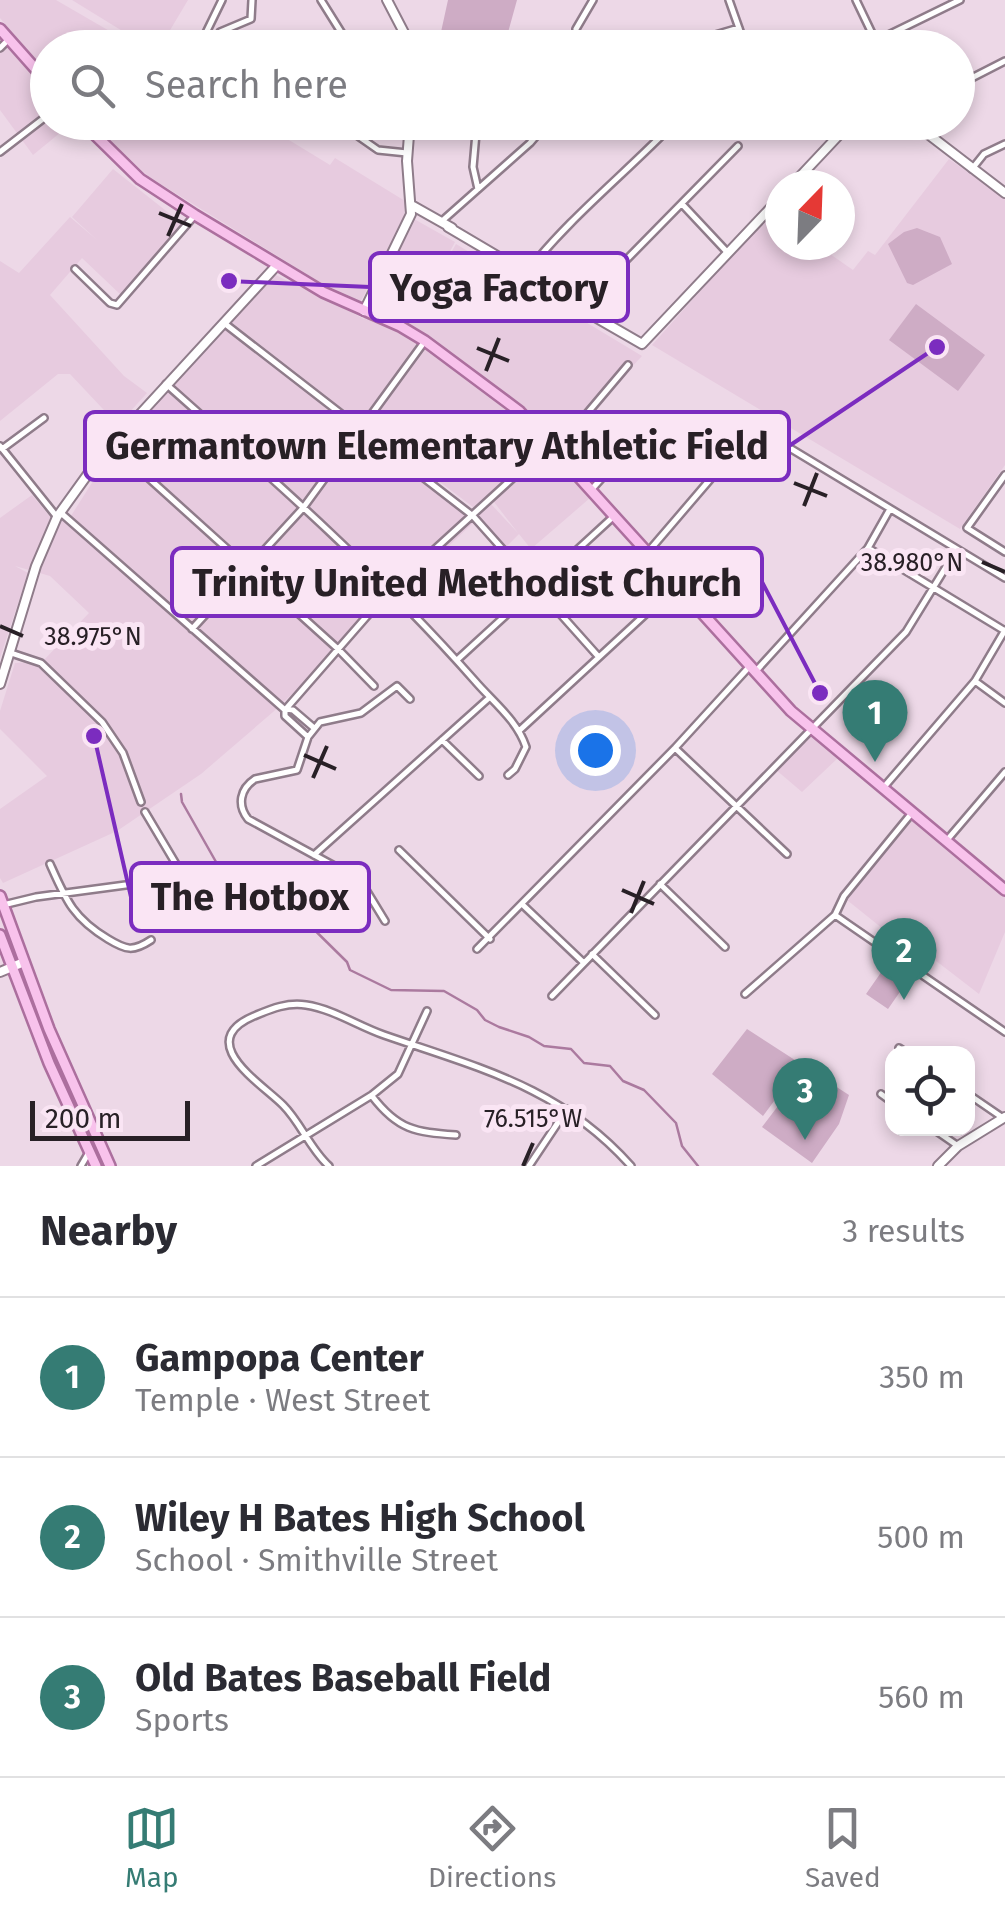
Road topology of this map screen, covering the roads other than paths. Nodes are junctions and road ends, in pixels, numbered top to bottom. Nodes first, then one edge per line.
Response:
1 (222, 0) edge
2 (252, 0) edge
3 (322, 0) edge
4 (387, 0) edge
5 (592, 0) edge
6 (729, 0) edge
7 (856, 0) edge
8 (960, 0) edge
9 (576, 28) dead end
10 (739, 28) joint
11 (0, 29) edge
12 (205, 30) edge
13 (225, 30) edge
14 (340, 30) edge
15 (403, 30) edge
16 (732, 30) edge
17 (871, 30) edge
18 (904, 30) edge
19 (9, 40) junction
20 (0, 48) edge
21 (1005, 61) edge
22 (30, 63) edge
23 (975, 76) edge
24 (30, 129) edge
25 (100, 140) edge
26 (364, 140) edge
27 (408, 140) edge
28 (475, 140) edge
29 (533, 140) edge
30 (657, 140) edge
31 (834, 140) edge
32 (934, 140) edge
33 (1005, 144) edge
34 (738, 146) dead end
35 (0, 152) edge
36 (407, 153) junction
37 (972, 169) junction
38 (806, 170) edge
39 (478, 189) junction
40 (1005, 192) edge
41 (682, 204) junction
42 (412, 206) junction
43 (765, 213) edge
44 (196, 215) junction
45 (444, 225) junction
46 (726, 252) junction
47 (277, 265) junction
48 (75, 269) dead end
49 (525, 274) junction
50 (580, 307) junction
51 (364, 311) junction
52 (224, 323) junction
53 (425, 341) junction
54 (628, 365) dead end
55 (166, 384) junction
56 (659, 415) dead end
57 (44, 418) dead end
58 (361, 429) junction
59 (112, 445) junction
60 (554, 447) junction
61 (2, 452) edge
62 (1005, 475) edge
63 (592, 489) junction
64 (302, 508) junction
65 (890, 509) junction
66 (59, 515) junction
67 (615, 515) junction
68 (473, 516) junction
69 (868, 548) junction
70 (957, 549) junction
71 (648, 552) junction
72 (1005, 552) edge
73 (248, 567) junction
74 (1005, 578) edge
75 (677, 584) junction
76 (534, 587) junction
77 (934, 588) junction
78 (388, 592) junction
79 (192, 629) junction
80 (1005, 631) edge
81 (338, 649) junction
82 (11, 653) junction
83 (597, 656) junction
84 (456, 660) junction
85 (752, 670) junction
86 (974, 681) junction
87 (0, 684) edge
88 (374, 686) dead end
89 (489, 698) junction
90 (410, 699) dead end
91 (1005, 703) edge
92 (286, 709) junction
93 (314, 728) junction
94 (520, 730) junction
95 (812, 730) junction
96 (308, 737) junction
97 (442, 740) junction
98 (675, 748) junction
99 (1005, 772) edge
100 (508, 775) dead end
101 (478, 776) dead end
102 (882, 790) junction
103 (141, 802) dead end
104 (736, 804) junction
105 (145, 812) dead end
106 (911, 814) junction
107 (946, 842) junction
108 (399, 850) dead end
109 (787, 854) dead end
110 (314, 856) junction
111 (50, 864) dead end
112 (175, 864) junction
113 (660, 884) junction
114 (1005, 890) edge
115 (63, 893) junction
116 (1, 902) edge
117 (523, 906) junction
118 (835, 915) junction
119 (385, 921) dead end
120 (214, 928) dead end
121 (0, 935) edge
122 (490, 939) junction
123 (151, 940) dead end
124 (725, 946) dead end
125 (477, 949) dead end
126 (592, 954) junction
127 (24, 962) junction
128 (584, 962) junction
129 (12, 967) junction
130 (0, 972) edge
131 (745, 994) dead end
132 (552, 996) dead end
133 (41, 1007) junction
134 (29, 1010) junction
135 (428, 1011) dead end
136 (655, 1015) dead end
137 (1005, 1032) edge
138 (413, 1044) junction
139 (882, 1094) dead end
140 (372, 1095) junction
141 (885, 1096) edge
142 (975, 1099) edge
143 (567, 1109) junction
144 (1004, 1118) edge
145 (456, 1135) dead end
146 (306, 1136) junction
147 (944, 1136) edge
148 (958, 1146) junction
149 (88, 1151) junction
150 (627, 1165) edge
151 (81, 1166) edge
152 (96, 1166) edge
153 (110, 1166) edge
154 (256, 1166) edge
155 (329, 1166) edge
156 (529, 1166) edge
157 (938, 1166) edge

1 - 12 street
2 - 13 street
3 - 14 street
4 - 15 street
5 - 9 street
6 - 10 street
7 - 17 street
8 - 18 street
10 - 16 street
11 - 19 main road
19 - 20 street
19 - 22 main road
21 - 23 street
24 - 35 street
25 - 44 main road
26 - 36 street
27 - 36 street
28 - 39 street
29 - 39 street
30 - 49 street
31 - 38 street
32 - 37 street
33 - 37 street
34 - 41 street
36 - 42 street
37 - 40 street
39 - 45 street
41 - 46 street
41 - 50 street
42 - 45 street
42 - 51 street
43 - 46 street
44 - 47 main road
44 - 48 street
45 - 49 street
46 - 50 street
47 - 51 main road
47 - 52 street
49 - 50 street
51 - 53 main road
52 - 55 street
52 - 58 street
53 - 58 street
53 - 60 main road
54 - 60 street
55 - 59 street
55 - 64 street
56 - 63 street
57 - 61 street
58 - 64 street
58 - 68 street
59 - 66 street
59 - 73 street
60 - 63 main road
60 - 68 street
61 - 66 street
62 - 72 street
63 - 67 main road
64 - 73 street
64 - 78 street
65 - 69 street
65 - 70 street
65 - 71 street
66 - 79 street
66 - 82 street
67 - 71 main road
67 - 76 street
68 - 76 street
68 - 78 street
69 - 77 street
69 - 85 street
70 - 74 street
70 - 77 street
71 - 75 main road
73 - 79 street
73 - 81 street
75 - 83 street
75 - 85 main road
76 - 83 street
76 - 84 street
77 - 80 street
77 - 95 street
78 - 81 street
78 - 84 street
79 - 92 street
80 - 86 street
81 - 88 street
81 - 92 street
82 - 87 street
82 - 103 street
83 - 94 street
84 - 89 street
85 - 95 main road
85 - 98 street
86 - 91 street
86 - 102 street
89 - 94 street
89 - 97 street
90 - 93 street
92 - 93 street
92 - 96 street
93 - 96 street
94 - 100 street
95 - 102 main road
95 - 104 street
96 - 110 street
97 - 101 street
97 - 110 street
98 - 104 street
98 - 117 street
99 - 107 street
102 - 106 main road
104 - 109 street
104 - 113 street
105 - 112 street
106 - 107 main road
106 - 118 street
107 - 114 main road
108 - 122 street
110 - 119 street
111 - 115 street
112 - 115 street
112 - 120 street
113 - 124 street
113 - 126 street
115 - 116 street
115 - 123 street
116 - 127 main road
117 - 122 street
117 - 128 street
118 - 131 street
118 - 137 street
121 - 129 main road
122 - 125 street
126 - 128 street
126 - 136 street
127 - 129 street
127 - 133 main road
128 - 132 street
129 - 130 street
129 - 134 main road
133 - 134 main road
133 - 153 main road
134 - 149 main road
135 - 138 street
138 - 140 street
138 - 143 street
138 - 146 street
139 - 141 street
140 - 145 street
140 - 146 street
142 - 144 street
143 - 150 street
143 - 156 street
144 - 148 street
146 - 154 street
146 - 155 street
147 - 148 street
148 - 157 street
149 - 151 street
149 - 152 main road

